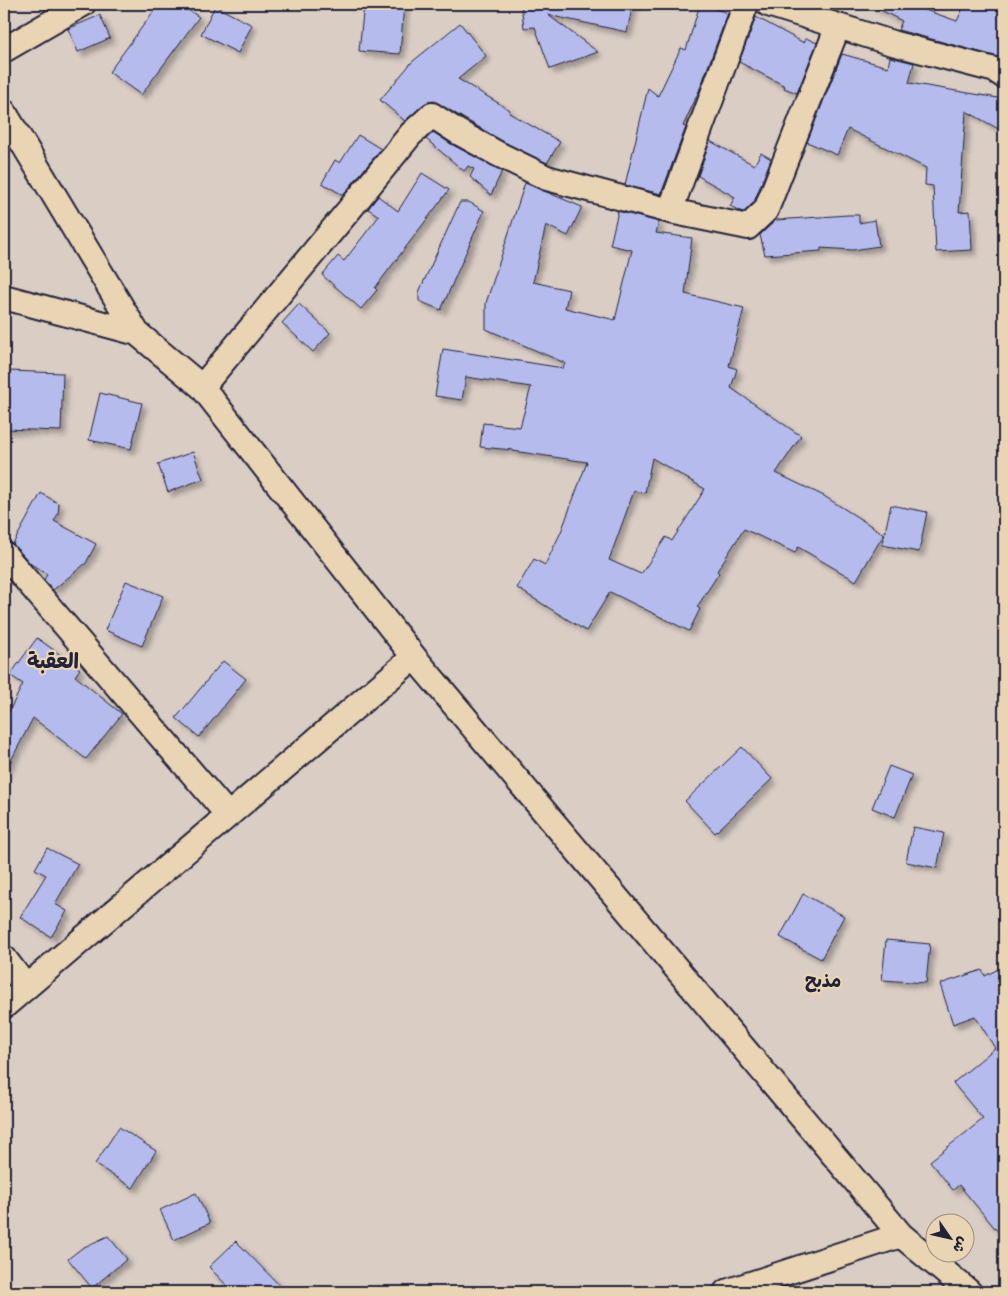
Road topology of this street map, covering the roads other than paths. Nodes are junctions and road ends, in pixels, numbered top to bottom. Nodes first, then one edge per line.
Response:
1 (83, 4) edge
2 (746, 4) edge
3 (768, 4) edge
4 (838, 26) junction
5 (4, 50) edge
6 (1004, 76) edge
7 (4, 112) edge
8 (670, 211) junction
9 (4, 297) edge
10 (137, 333) junction
11 (202, 387) junction
12 (4, 554) edge
13 (414, 657) junction
14 (228, 815) junction
15 (4, 958) edge
16 (26, 987) junction
17 (4, 1006) edge
18 (901, 1234) junction
19 (726, 1292) edge
20 (969, 1292) edge

1 - 5 street
2 - 8 street
3 - 4 street
4 - 6 street
4 - 8 street
7 - 10 street
8 - 11 street
9 - 10 street
10 - 11 street
11 - 13 street
12 - 14 street
13 - 14 street
13 - 18 street
14 - 16 street
15 - 16 street
16 - 17 street
18 - 19 street
18 - 20 street

